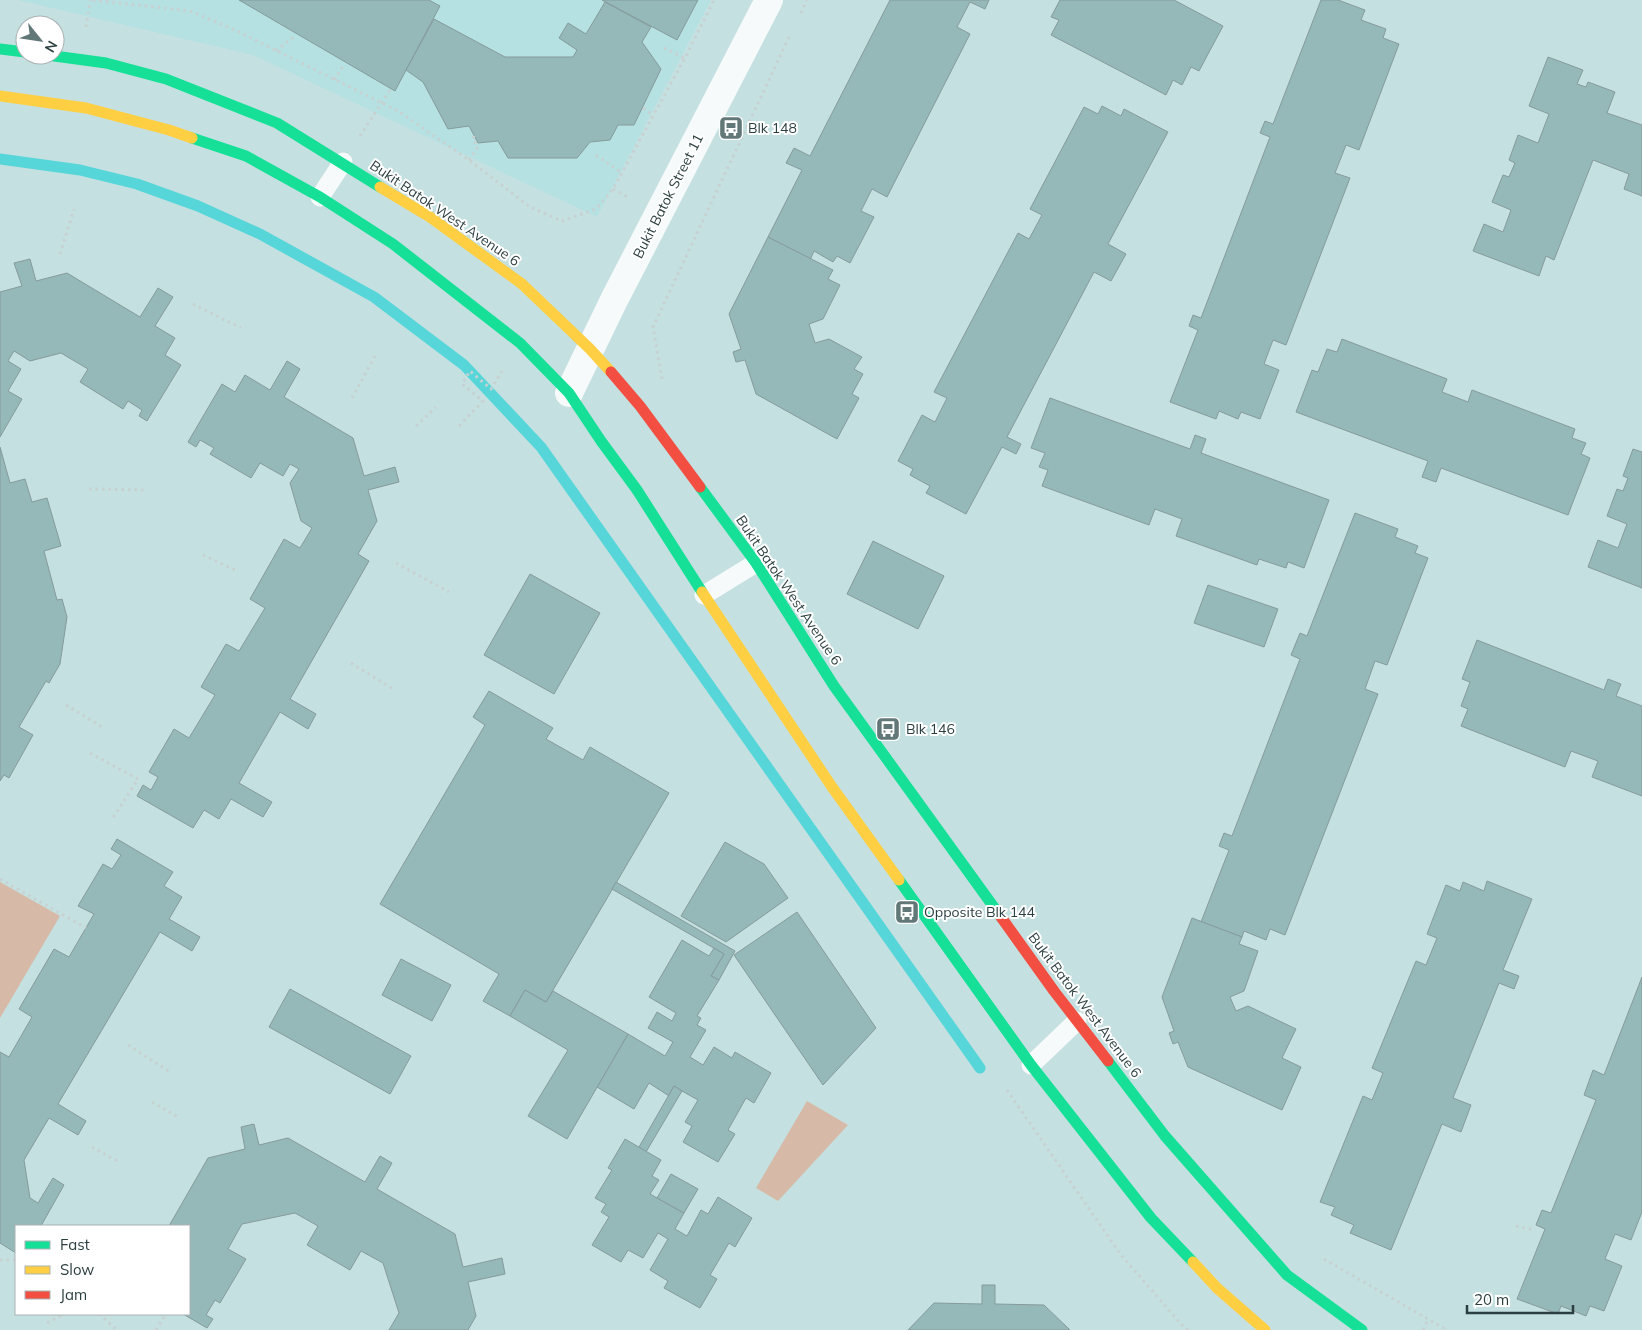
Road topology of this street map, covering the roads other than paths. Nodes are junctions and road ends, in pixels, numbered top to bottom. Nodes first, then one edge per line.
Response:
1 (769, 0) edge
2 (0, 49) edge
3 (15, 51) edge
4 (65, 57) edge
5 (0, 96) edge
6 (343, 162) junction
7 (320, 197) junction
8 (590, 349) junction
9 (568, 393) junction
10 (756, 563) junction
11 (704, 595) junction
12 (1077, 1021) junction
13 (1031, 1064) junction
14 (1265, 1330) edge
15 (1362, 1330) edge

1 - 8 street, Bukit Batok Street 11
2 - 3 main road
4 - 6 main road, Bukit Batok West Avenue 6
5 - 7 main road
6 - 7 lane
6 - 8 main road, Bukit Batok West Avenue 6
7 - 9 main road
8 - 9 street, Bukit Batok Street 11
8 - 10 main road, Bukit Batok West Avenue 6
9 - 11 main road
10 - 11 lane
10 - 12 main road, Bukit Batok West Avenue 6
11 - 13 main road
12 - 13 lane
12 - 15 main road, Bukit Batok West Avenue 6
13 - 14 main road

